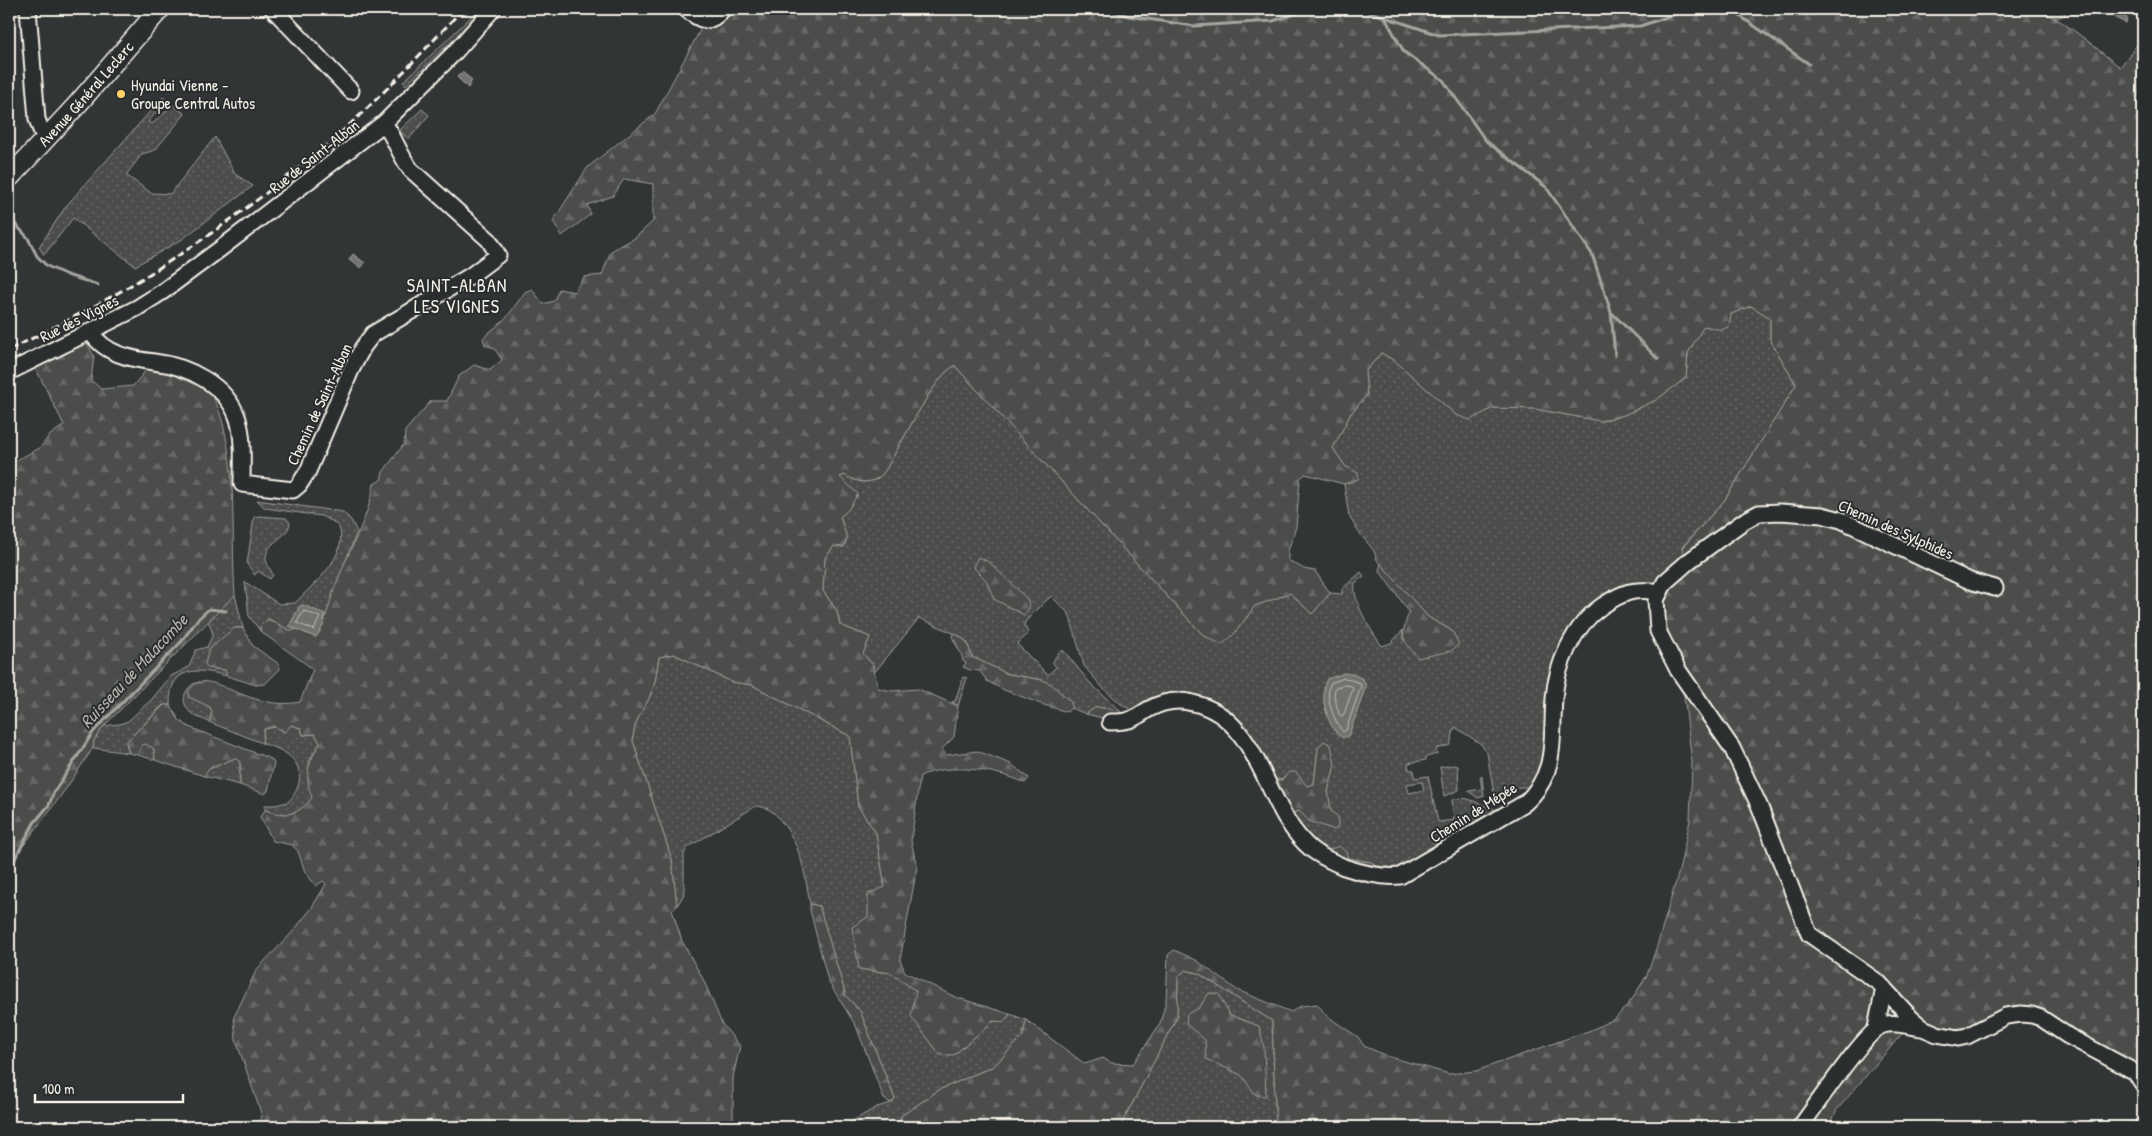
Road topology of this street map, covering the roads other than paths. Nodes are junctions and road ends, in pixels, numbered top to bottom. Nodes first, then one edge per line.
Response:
1 (28, 9) edge
2 (160, 9) edge
3 (273, 9) edge
4 (493, 9) edge
5 (686, 9) edge
6 (723, 9) edge
7 (350, 91) dead end
8 (384, 123) junction
9 (48, 138) junction
10 (9, 178) edge
11 (137, 308) joint
12 (91, 332) junction
13 (9, 372) edge
14 (1995, 588) dead end
15 (1659, 592) junction
16 (1110, 722) dead end
17 (1884, 988) junction
18 (1876, 1028) junction
19 (1923, 1028) junction
20 (2143, 1084) edge
21 (1800, 1127) edge

1 - 9 street
2 - 9 main road, Avenue Général Leclerc
3 - 7 street
4 - 8 street, Rue de Saint-Alban
5 - 6 street
8 - 11 street, Rue de Saint-Alban
8 - 12 street, Chemin de Saint-Alban
9 - 10 main road, Avenue Général Leclerc
11 - 12 street, Rue des Vignes
12 - 13 street, Rue des Vignes
14 - 15 street, Chemin des Sylphides
15 - 16 street, Chemin de Mépée
15 - 17 street
17 - 18 street
17 - 19 street
18 - 19 street
18 - 21 street
19 - 20 street

